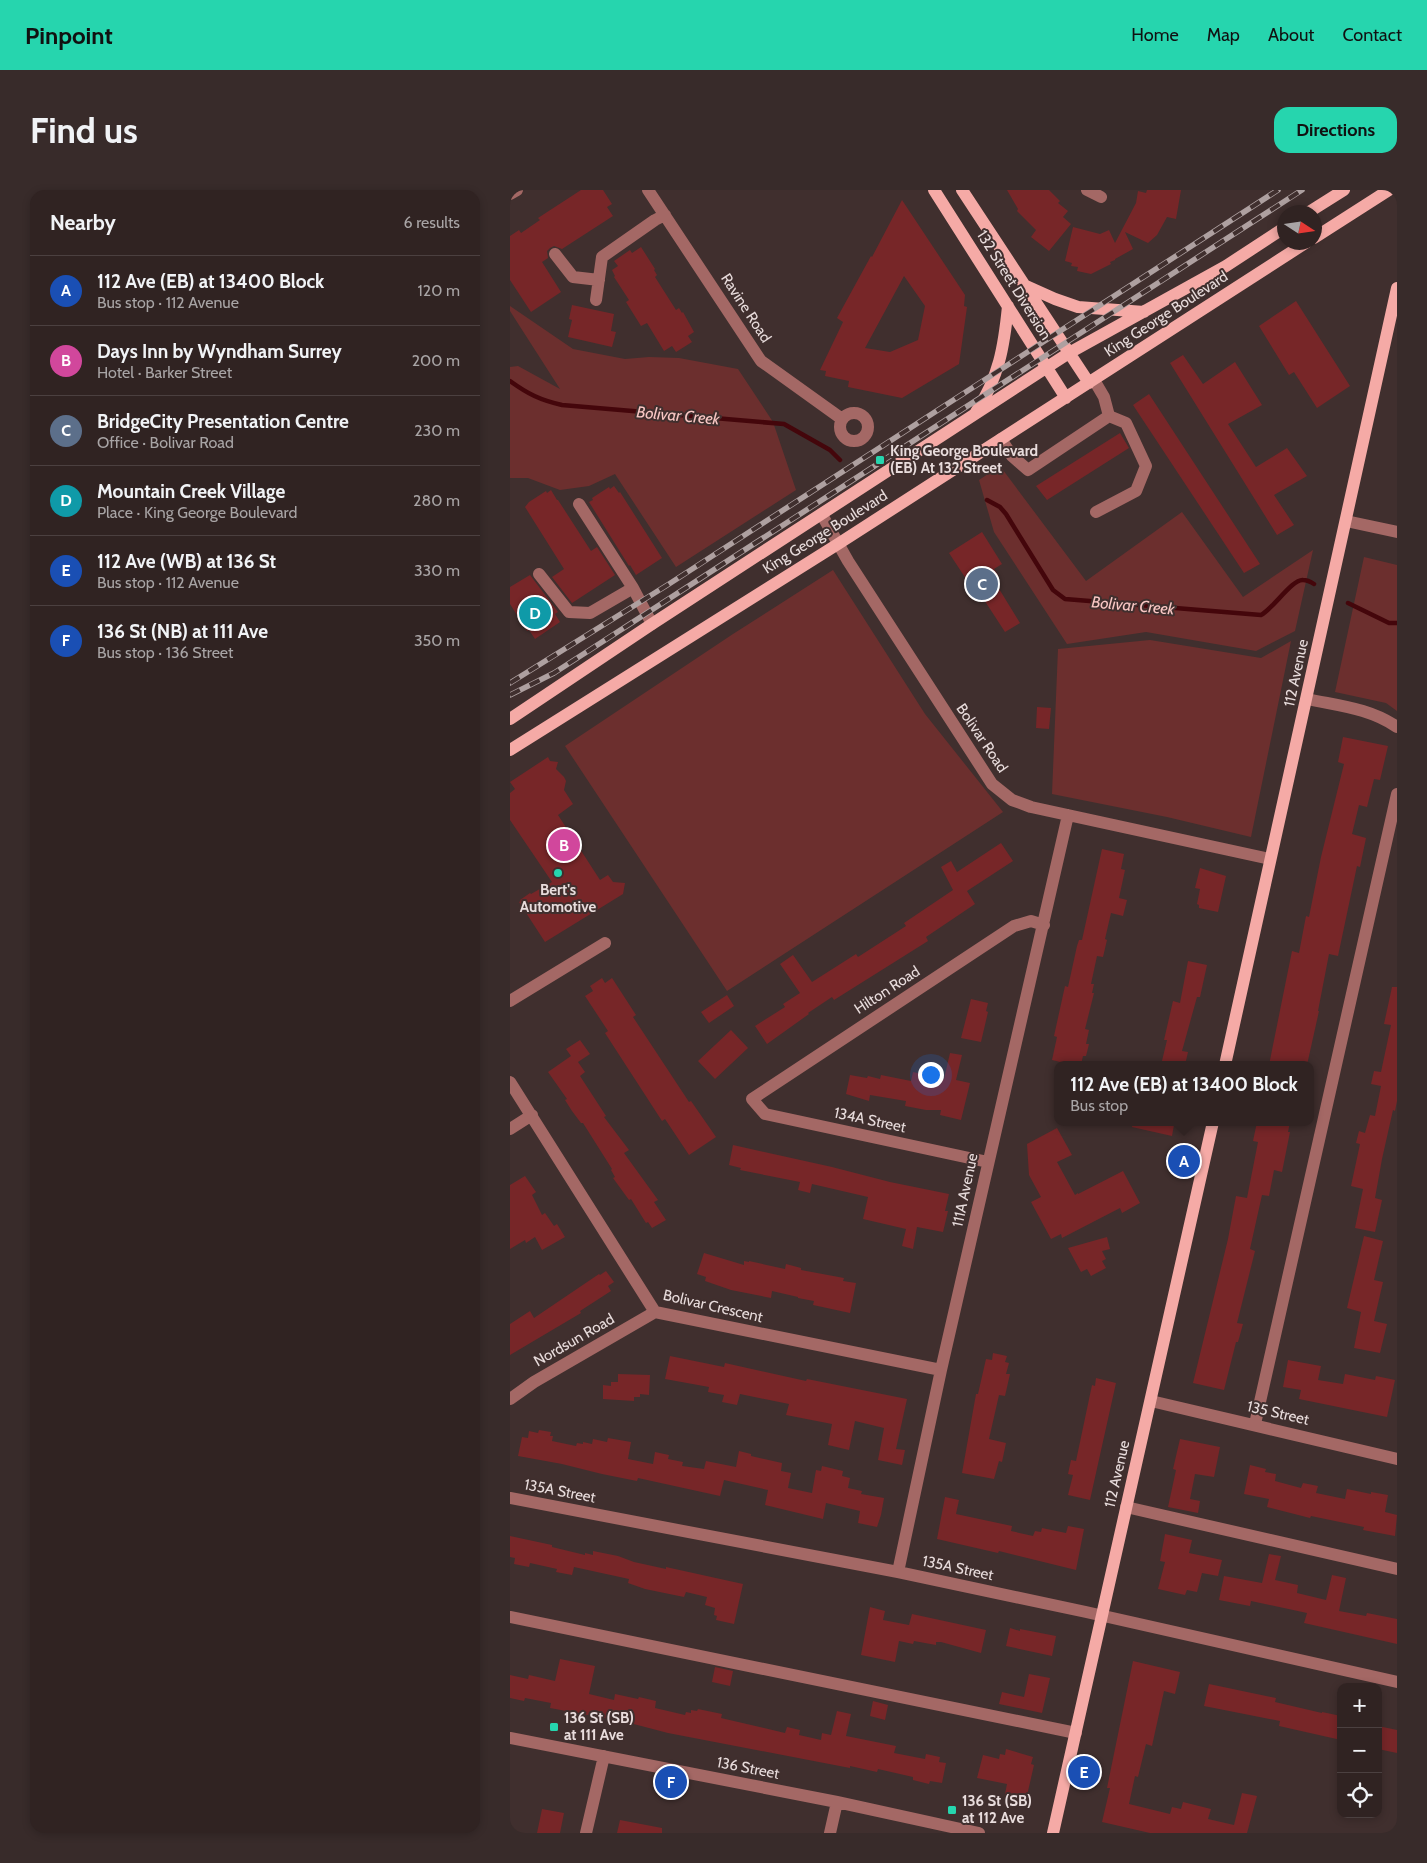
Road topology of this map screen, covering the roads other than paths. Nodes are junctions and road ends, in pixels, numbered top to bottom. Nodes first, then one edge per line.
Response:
1 (517, 190) edge
2 (648, 190) edge
3 (934, 190) edge
4 (962, 190) edge
5 (1086, 190) edge
6 (1344, 190) edge
7 (1389, 190) edge
8 (510, 194) edge
9 (1101, 197) dead end
10 (1320, 205) edge
11 (665, 215) junction
12 (1277, 233) edge
13 (1322, 233) edge
14 (1296, 250) edge
15 (555, 254) dead end
16 (599, 280) junction
17 (1026, 286) junction
18 (1397, 288) edge
19 (596, 300) dead end
20 (1008, 306) junction
21 (1145, 312) junction
22 (1069, 353) junction
23 (1047, 368) junction
24 (1091, 382) junction
25 (1066, 398) junction
26 (974, 416) junction
27 (1109, 416) junction
28 (842, 419) dead end
29 (1001, 439) junction
30 (579, 504) dead end
31 (1096, 512) dead end
32 (822, 515) junction
33 (1346, 520) junction
34 (1397, 532) edge
35 (838, 544) junction
36 (539, 574) dead end
37 (633, 588) junction
38 (652, 624) junction
39 (1307, 699) junction
40 (510, 719) edge
41 (1397, 727) edge
42 (510, 750) edge
43 (1397, 794) edge
44 (1068, 816) junction
45 (1270, 859) junction
46 (1044, 924) junction
47 (605, 943) dead end
48 (510, 1001) edge
49 (1227, 1061) edge
50 (510, 1082) edge
51 (752, 1099) joint
52 (532, 1115) junction
53 (1212, 1126) edge
54 (510, 1129) edge
55 (988, 1162) junction
56 (655, 1312) junction
57 (941, 1370) junction
58 (510, 1399) edge
59 (1151, 1401) junction
60 (1255, 1424) junction
61 (1397, 1459) edge
62 (510, 1498) edge
63 (1126, 1507) junction
64 (1397, 1569) edge
65 (898, 1572) junction
66 (1102, 1616) junction
67 (510, 1617) edge
68 (1397, 1682) edge
69 (1076, 1733) junction
70 (510, 1738) edge
71 (604, 1756) junction
72 (837, 1802) junction
73 (586, 1833) edge
74 (830, 1833) edge
75 (978, 1833) edge
76 (1053, 1833) edge

1 - 8 street
2 - 11 street, Ravine Road
3 - 20 main road, 132 Street Diversion
4 - 17 main road, 132 Street Diversion
5 - 9 street
6 - 10 main road
7 - 13 main road
11 - 16 street
11 - 28 street, Ravine Road
12 - 21 main road, King George Boulevard
14 - 24 main road, King George Boulevard
15 - 16 street
16 - 19 street
17 - 21 main road
17 - 22 main road, 132 Street Diversion
18 - 33 main road, 112 Avenue
20 - 23 main road, 132 Street Diversion
20 - 26 main road
21 - 22 main road, King George Boulevard
22 - 23 main road, King George Boulevard
22 - 24 main road, 132 Street Diversion
23 - 25 main road, 132 Street Diversion
23 - 26 main road, King George Boulevard
24 - 25 main road, King George Boulevard
24 - 27 street
25 - 29 main road, King George Boulevard
26 - 32 main road, King George Boulevard
27 - 29 street
27 - 31 street
29 - 35 main road, King George Boulevard
30 - 37 street
32 - 35 street, Bolivar Road
32 - 38 main road, King George Boulevard
33 - 34 street
33 - 39 main road, 112 Avenue
35 - 42 main road, King George Boulevard
35 - 44 street, Bolivar Road
36 - 37 street
37 - 38 street
38 - 40 main road, King George Boulevard
39 - 41 street
39 - 45 main road, 112 Avenue
43 - 60 street
44 - 45 street, Bolivar Road
44 - 46 street, 111A Avenue
45 - 49 main road, 112 Avenue
46 - 51 street, Hilton Road
46 - 55 street, 111A Avenue
47 - 48 street
50 - 52 street, Bolivar Crescent
51 - 55 street, 134A Street
52 - 54 street
52 - 56 street, Bolivar Crescent
53 - 59 main road, 112 Avenue
55 - 57 street, 111A Avenue
56 - 57 street, Bolivar Crescent
56 - 58 street, Nordsun Road
57 - 65 street, 111A Avenue
59 - 60 street, 135 Street
59 - 63 main road, 112 Avenue
60 - 61 street, 135 Street
62 - 65 street, 135A Street
63 - 64 street
63 - 66 main road, 112 Avenue
65 - 66 street, 135A Street
66 - 68 street, 135A Street
66 - 69 main road, 112 Avenue
67 - 69 street
69 - 76 main road, 112 Avenue
70 - 71 street, 136 Street
71 - 72 street, 136 Street
71 - 73 street
72 - 74 street
72 - 75 street, 136 Street

